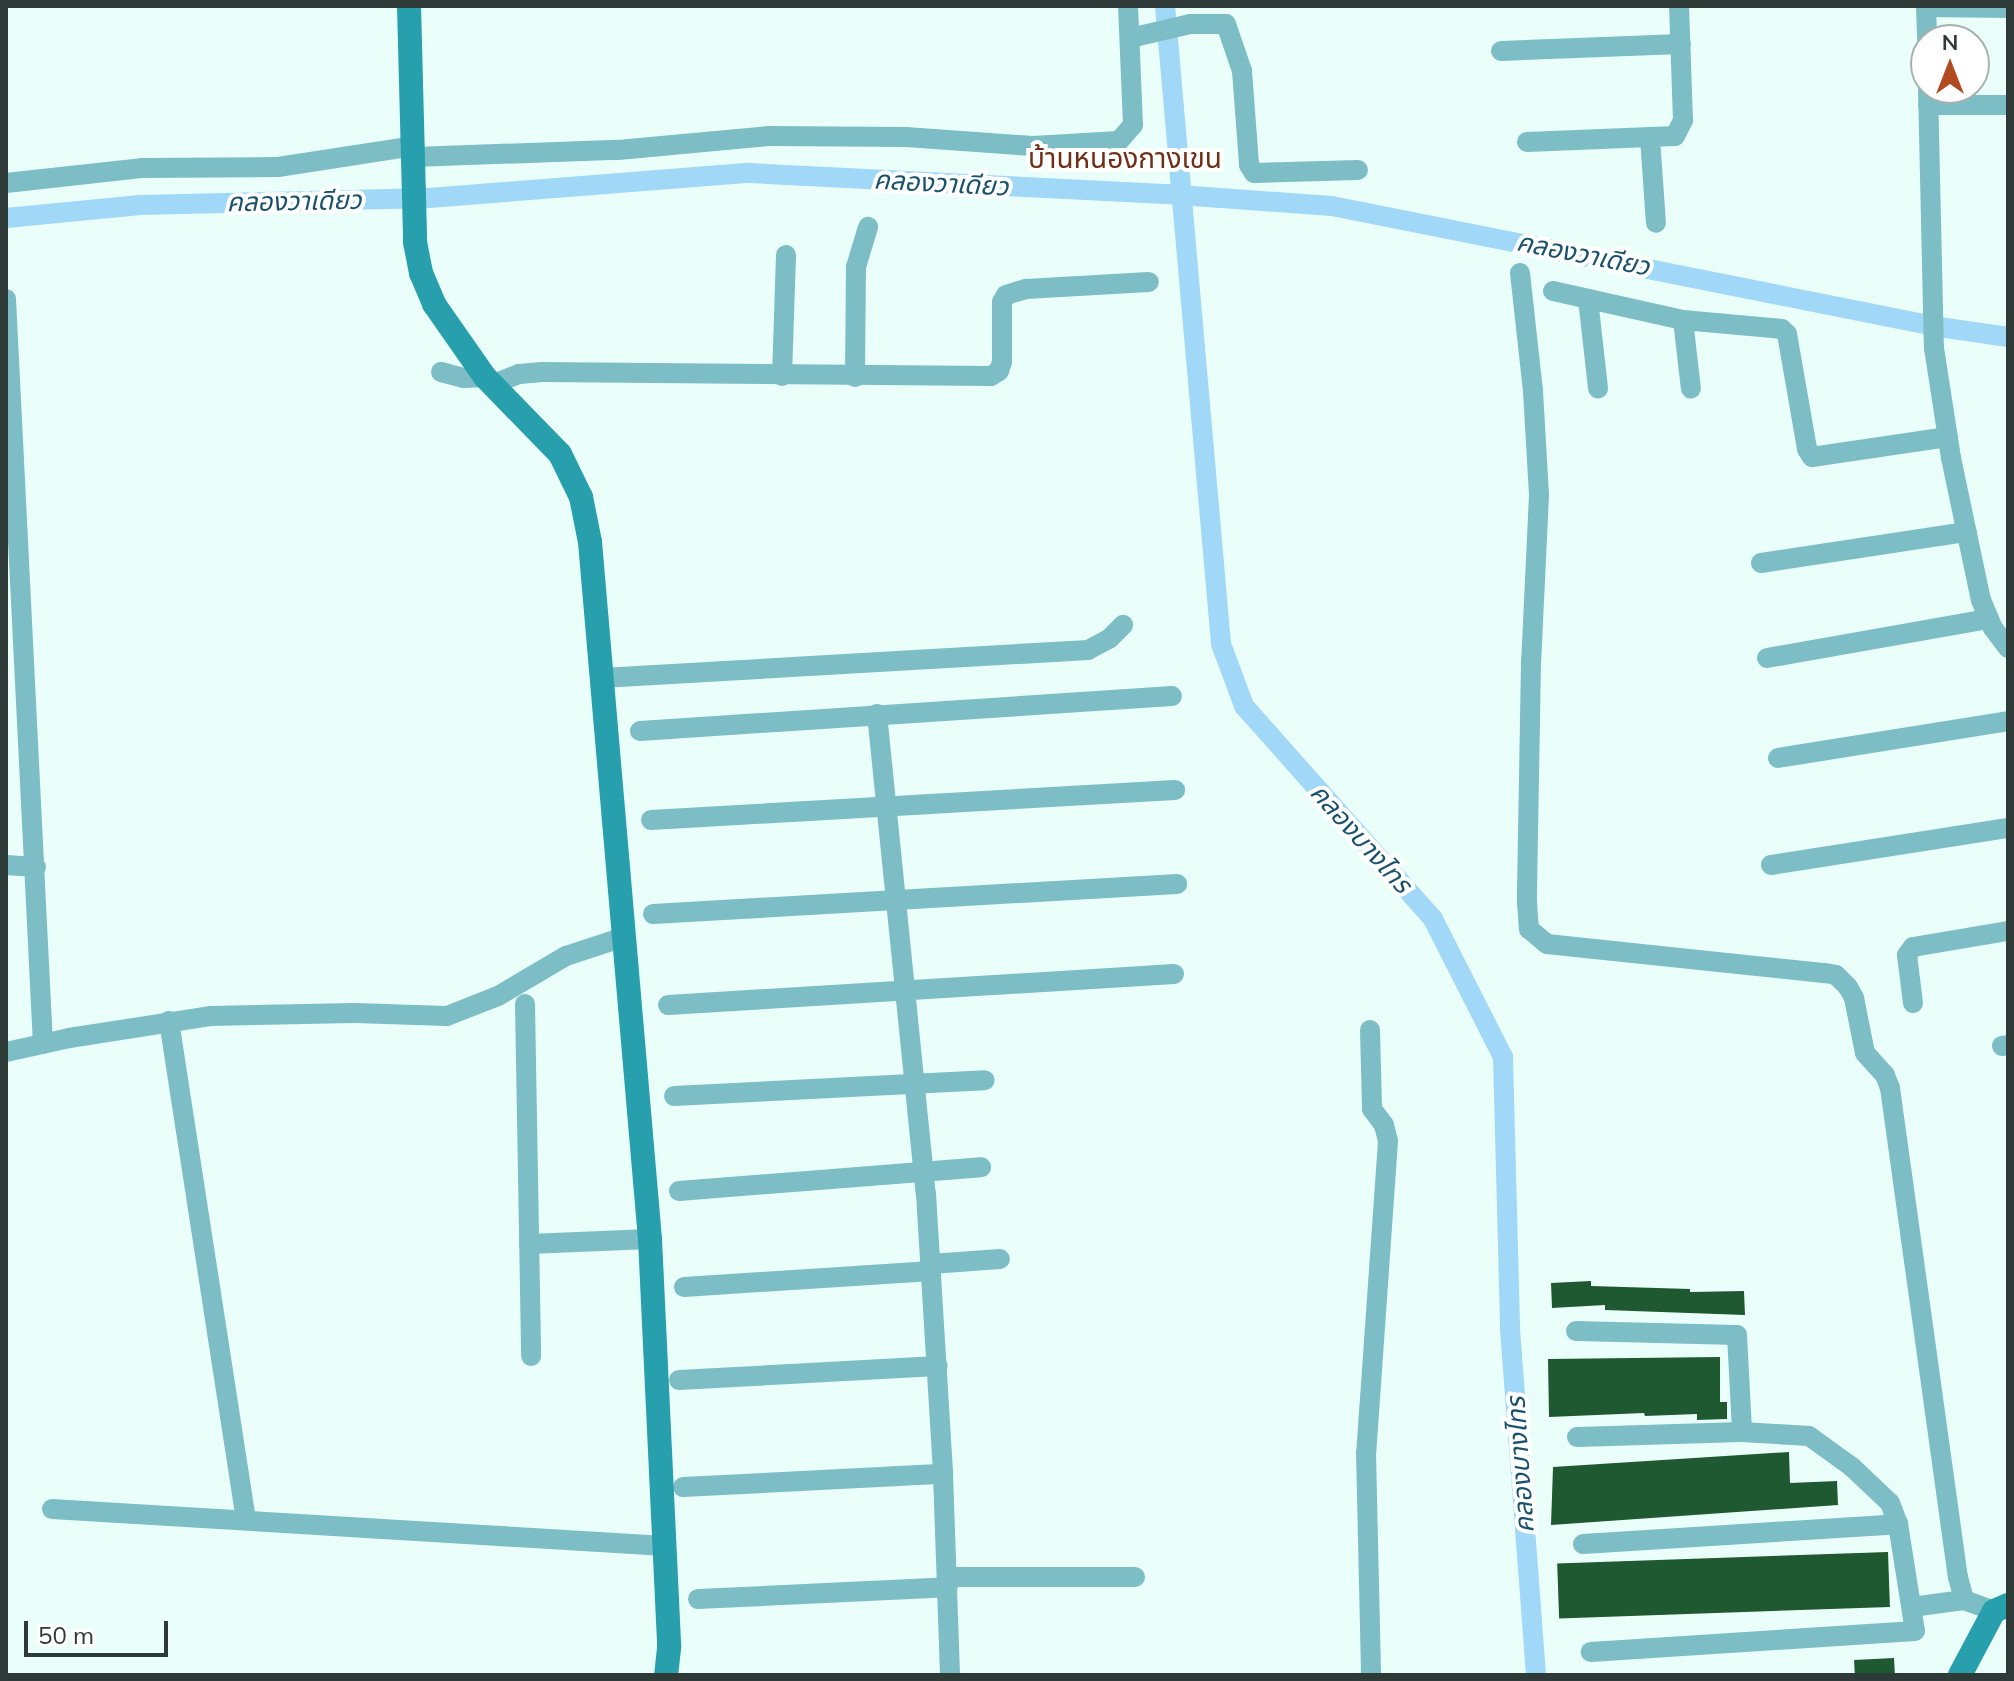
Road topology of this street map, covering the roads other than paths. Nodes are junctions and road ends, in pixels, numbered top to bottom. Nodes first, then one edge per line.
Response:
1 (409, 6) edge
2 (1128, 6) edge
3 (1679, 6) edge
4 (1926, 7) edge
5 (2008, 8) edge
6 (1139, 34) junction
7 (1681, 44) junction
8 (1501, 51) dead end
9 (1928, 104) edge
10 (1650, 138) junction
11 (1527, 142) dead end
12 (413, 159) junction
13 (1358, 170) dead end
14 (6, 183) edge
15 (1656, 223) dead end
16 (868, 227) dead end
17 (786, 255) dead end
18 (1520, 273) dead end
19 (1149, 282) dead end
20 (1553, 291) dead end
21 (6, 299) edge
22 (1588, 299) junction
23 (1683, 320) junction
24 (7, 352) edge
25 (441, 372) dead end
26 (782, 376) junction
27 (855, 377) junction
28 (489, 380) junction
29 (1598, 388) dead end
30 (1691, 389) dead end
31 (1948, 437) junction
32 (9, 440) edge
33 (1967, 532) junction
34 (1761, 563) dead end
35 (1123, 625) dead end
36 (2000, 633) edge
37 (1767, 658) dead end
38 (602, 678) junction
39 (1172, 696) dead end
40 (877, 714) junction
41 (2008, 721) edge
42 (640, 731) dead end
43 (1778, 758) dead end
44 (1175, 790) dead end
45 (886, 807) junction
46 (651, 820) dead end
47 (2008, 828) edge
48 (6, 865) edge
49 (1771, 865) dead end
50 (36, 867) junction
51 (1177, 884) dead end
52 (896, 897) junction
53 (653, 914) dead end
54 (2008, 931) edge
55 (624, 937) junction
56 (1174, 974) dead end
57 (904, 989) junction
58 (1913, 1003) dead end
59 (525, 1004) dead end
60 (668, 1005) dead end
61 (169, 1021) junction
62 (1370, 1030) dead end
63 (43, 1044) junction
64 (6, 1052) edge
65 (985, 1080) dead end
66 (915, 1082) junction
67 (674, 1096) dead end
68 (981, 1167) dead end
69 (924, 1170) junction
70 (679, 1191) dead end
71 (650, 1239) junction
72 (529, 1244) junction
73 (1000, 1259) dead end
74 (931, 1267) junction
75 (684, 1287) dead end
76 (1576, 1331) dead end
77 (531, 1356) dead end
78 (938, 1366) junction
79 (679, 1380) dead end
80 (1742, 1432) junction
81 (1577, 1437) dead end
82 (943, 1474) junction
83 (683, 1487) dead end
84 (52, 1509) dead end
85 (246, 1520) junction
86 (1898, 1524) junction
87 (1583, 1544) dead end
88 (665, 1546) junction
89 (1135, 1577) dead end
90 (948, 1582) junction
91 (698, 1599) dead end
92 (1964, 1600) junction
93 (1912, 1607) junction
94 (2001, 1608) edge
95 (1591, 1652) dead end
96 (666, 1675) edge
97 (950, 1675) edge
98 (1371, 1675) edge
99 (1960, 1675) edge

1 - 12 street
2 - 6 street
3 - 7 street
4 - 5 street
6 - 12 street
6 - 13 street
7 - 8 street
7 - 10 street
9 - 31 street
10 - 11 street
10 - 15 street
12 - 14 street
12 - 28 street
16 - 27 street
17 - 26 street
18 - 92 street
19 - 27 street
20 - 22 street
21 - 24 street
22 - 23 street
22 - 29 street
23 - 30 street
23 - 31 street
24 - 32 street
25 - 28 street
26 - 27 street
26 - 28 street
28 - 38 street
31 - 33 street
32 - 50 street
33 - 34 street
33 - 36 street
35 - 38 street
36 - 37 street
38 - 55 street
39 - 40 street
40 - 42 street
40 - 45 street
41 - 43 street
44 - 45 street
45 - 46 street
45 - 52 street
47 - 49 street
48 - 50 street
50 - 63 street
51 - 52 street
52 - 53 street
52 - 57 street
54 - 58 street
55 - 61 street
55 - 71 street
56 - 57 street
57 - 60 street
57 - 66 street
59 - 72 street
61 - 63 street
61 - 85 street
62 - 98 street
63 - 64 street
65 - 66 street
66 - 67 street
66 - 69 street
68 - 69 street
69 - 70 street
69 - 74 street
71 - 72 street
71 - 88 street
72 - 77 street
73 - 74 street
74 - 75 street
74 - 78 street
76 - 80 street
78 - 79 street
78 - 82 street
80 - 81 street
80 - 86 street
82 - 83 street
82 - 90 street
84 - 85 street
85 - 88 street
86 - 87 street
86 - 93 street
88 - 96 street
89 - 90 street
90 - 91 street
90 - 97 street
92 - 93 street
92 - 94 street
93 - 95 street
94 - 99 street

